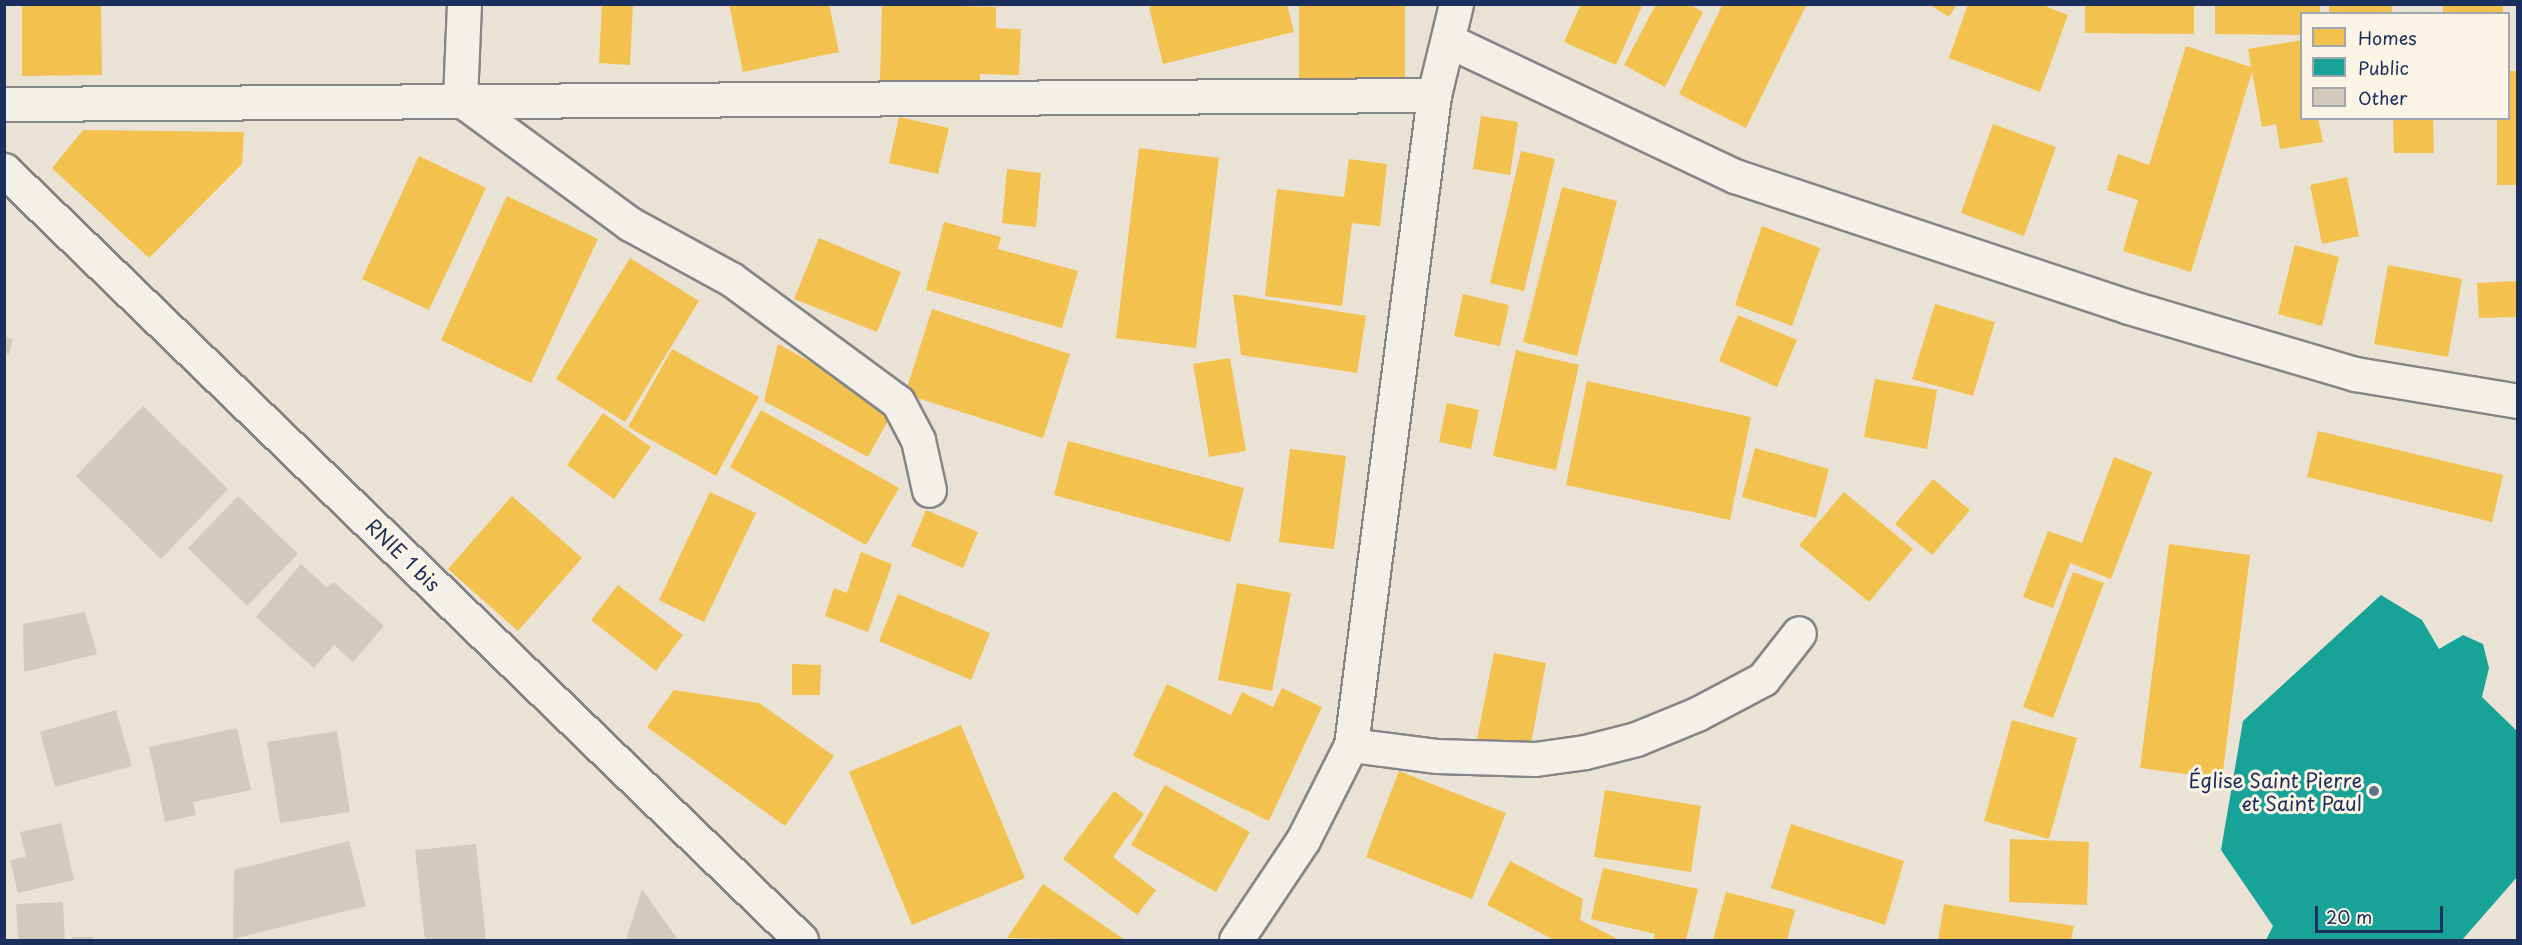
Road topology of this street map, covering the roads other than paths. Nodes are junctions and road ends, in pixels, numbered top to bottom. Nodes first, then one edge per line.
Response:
1 (464, 4) edge
2 (1456, 4) edge
3 (1449, 41) junction
4 (1434, 95) junction
5 (460, 99) junction
6 (4, 104) edge
7 (4, 170) edge
8 (2517, 401) edge
9 (929, 490) dead end
10 (1799, 633) dead end
11 (1351, 745) junction
12 (796, 938) edge
13 (1236, 940) edge

1 - 5 street
2 - 3 street
3 - 4 street
3 - 8 street
4 - 5 street
4 - 11 street
5 - 6 street
5 - 9 street
7 - 12 street, RNIE 1 bis
10 - 11 street
11 - 13 street

